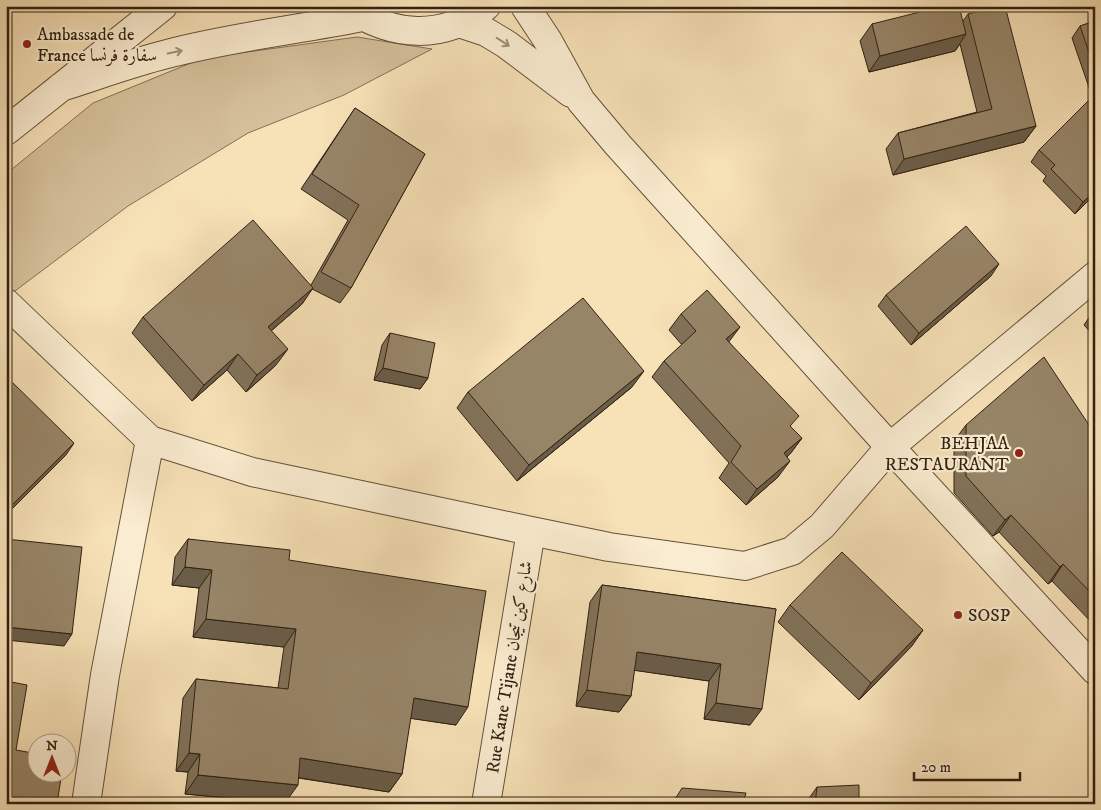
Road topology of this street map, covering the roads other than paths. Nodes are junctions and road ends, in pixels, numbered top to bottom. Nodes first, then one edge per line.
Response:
1 (163, 6) edge
2 (486, 6) edge
3 (525, 6) edge
4 (354, 12) edge
5 (459, 23) junction
6 (61, 86) junction
7 (581, 100) junction
8 (6, 131) edge
9 (1095, 276) edge
10 (6, 304) edge
11 (150, 440) junction
12 (890, 447) junction
13 (531, 531) junction
14 (1095, 670) edge
15 (86, 804) edge
16 (486, 804) edge

1 - 6 street
2 - 5 street
3 - 7 street
4 - 5 street
6 -> 4 street
5 -> 7 street
6 - 8 street
7 - 12 street
9 - 12 street
10 - 11 street
11 - 13 street
11 - 15 street
12 - 13 street
12 - 14 street
13 - 16 street, Rue Kane Tijane شارع كين تيجان

